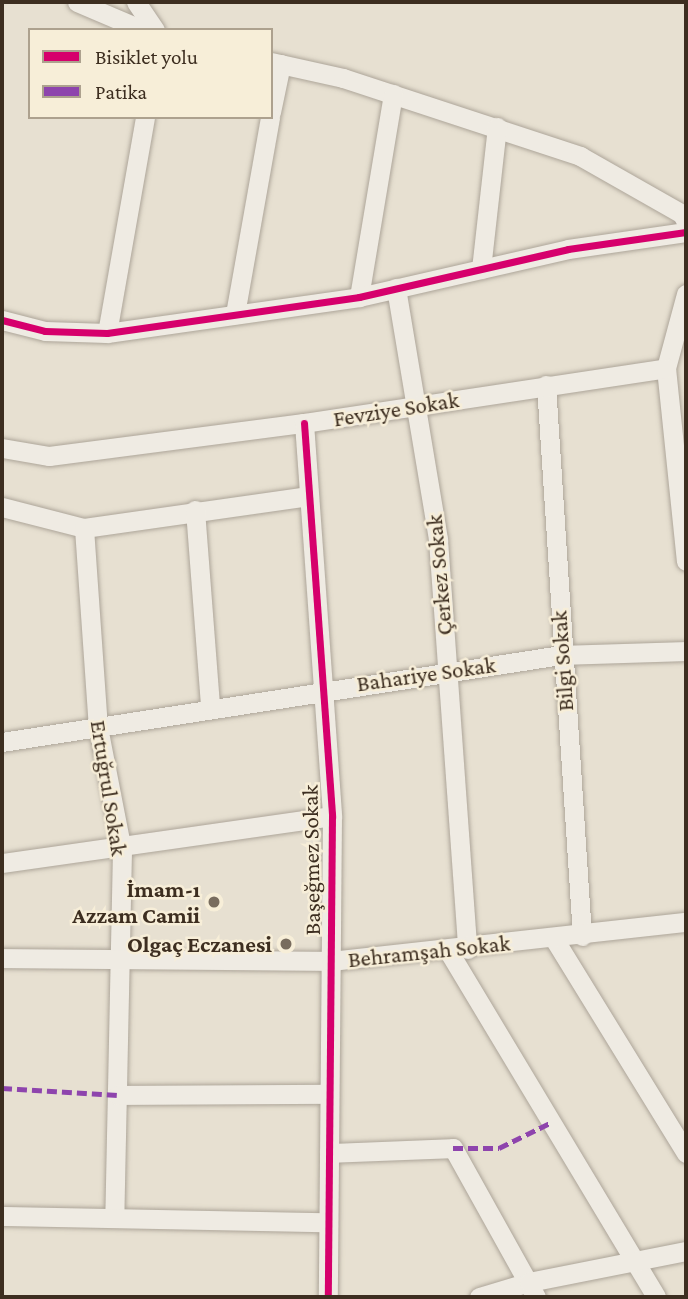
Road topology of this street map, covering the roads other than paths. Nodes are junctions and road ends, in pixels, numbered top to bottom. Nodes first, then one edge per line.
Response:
1 (78, 2) edge
2 (136, 2) edge
3 (138, 28) edge
4 (154, 28) edge
5 (276, 63) edge
6 (273, 92) edge
7 (393, 94) junction
8 (145, 119) edge
9 (270, 119) edge
10 (497, 127) junction
11 (686, 222) edge
12 (686, 232) edge
13 (481, 269) junction
14 (396, 288) junction
15 (686, 294) edge
16 (359, 297) junction
17 (235, 314) junction
18 (2, 320) edge
19 (107, 333) junction
20 (666, 368) junction
21 (546, 385) junction
22 (418, 405) junction
23 (304, 423) junction
24 (2, 448) edge
25 (310, 496) junction
26 (2, 507) edge
27 (195, 510) junction
28 (84, 528) junction
29 (686, 561) edge
30 (686, 651) edge
31 (561, 654) junction
32 (446, 671) junction
33 (326, 689) junction
34 (210, 707) junction
35 (98, 727) junction
36 (2, 741) edge
37 (332, 816) junction
38 (122, 850) junction
39 (2, 863) edge
40 (684, 928) edge
41 (582, 936) junction
42 (553, 937) junction
43 (458, 950) junction
44 (2, 958) edge
45 (120, 959) junction
46 (331, 961) junction
47 (328, 1094) junction
48 (118, 1095) junction
49 (329, 1153) junction
50 (686, 1153) edge
51 (2, 1216) edge
52 (114, 1217) junction
53 (327, 1222) junction
54 (686, 1251) edge
55 (636, 1262) junction
56 (533, 1289) edge
57 (328, 1297) edge
58 (479, 1297) edge
59 (656, 1297) edge

1 - 3 street
2 - 4 street
5 - 6 street
5 - 7 street
7 - 10 street
7 - 16 street
8 - 19 street
9 - 17 street
10 - 11 street
10 - 13 street
12 - 13 street
13 - 14 street
14 - 16 street
14 - 22 street, Çerkez Sokak
15 - 20 street
16 - 17 street
17 - 19 street
18 - 19 street
20 - 21 street, Fevziye Sokak
20 - 29 street
21 - 22 street, Fevziye Sokak
21 - 31 street, Bilgi Sokak
22 - 23 street, Fevziye Sokak
22 - 32 street, Çerkez Sokak
23 - 24 street, Fevziye Sokak
23 - 25 street, Başeğmez Sokak
25 - 27 street
25 - 33 street, Başeğmez Sokak
26 - 28 street
27 - 28 street
27 - 34 street
28 - 35 street, Ertuğrul Sokak
30 - 31 street, Bahariye Sokak
31 - 32 street, Bahariye Sokak
31 - 41 street, Bilgi Sokak
32 - 33 street, Bahariye Sokak
32 - 43 street, Çerkez Sokak
33 - 34 street, Bahariye Sokak
33 - 37 street, Başeğmez Sokak
34 - 35 street, Bahariye Sokak
35 - 36 street, Bahariye Sokak
35 - 38 street, Ertuğrul Sokak
37 - 38 street
37 - 46 street, Başeğmez Sokak
38 - 39 street
38 - 45 street, Ertuğrul Sokak
40 - 41 street, Behramşah Sokak
41 - 42 street, Behramşah Sokak
42 - 43 street, Behramşah Sokak
42 - 50 street
43 - 46 street, Behramşah Sokak
43 - 55 street
44 - 45 street, Behramşah Sokak
45 - 46 street, Behramşah Sokak
45 - 48 street, Ertuğrul Sokak
46 - 47 street, Başeğmez Sokak
47 - 48 street
47 - 49 street, Başeğmez Sokak
48 - 52 street, Ertuğrul Sokak
49 - 53 street, Başeğmez Sokak
49 - 56 street
51 - 52 street
52 - 53 street
53 - 57 street, Başeğmez Sokak
54 - 55 street
55 - 56 street
55 - 59 street
56 - 58 street

